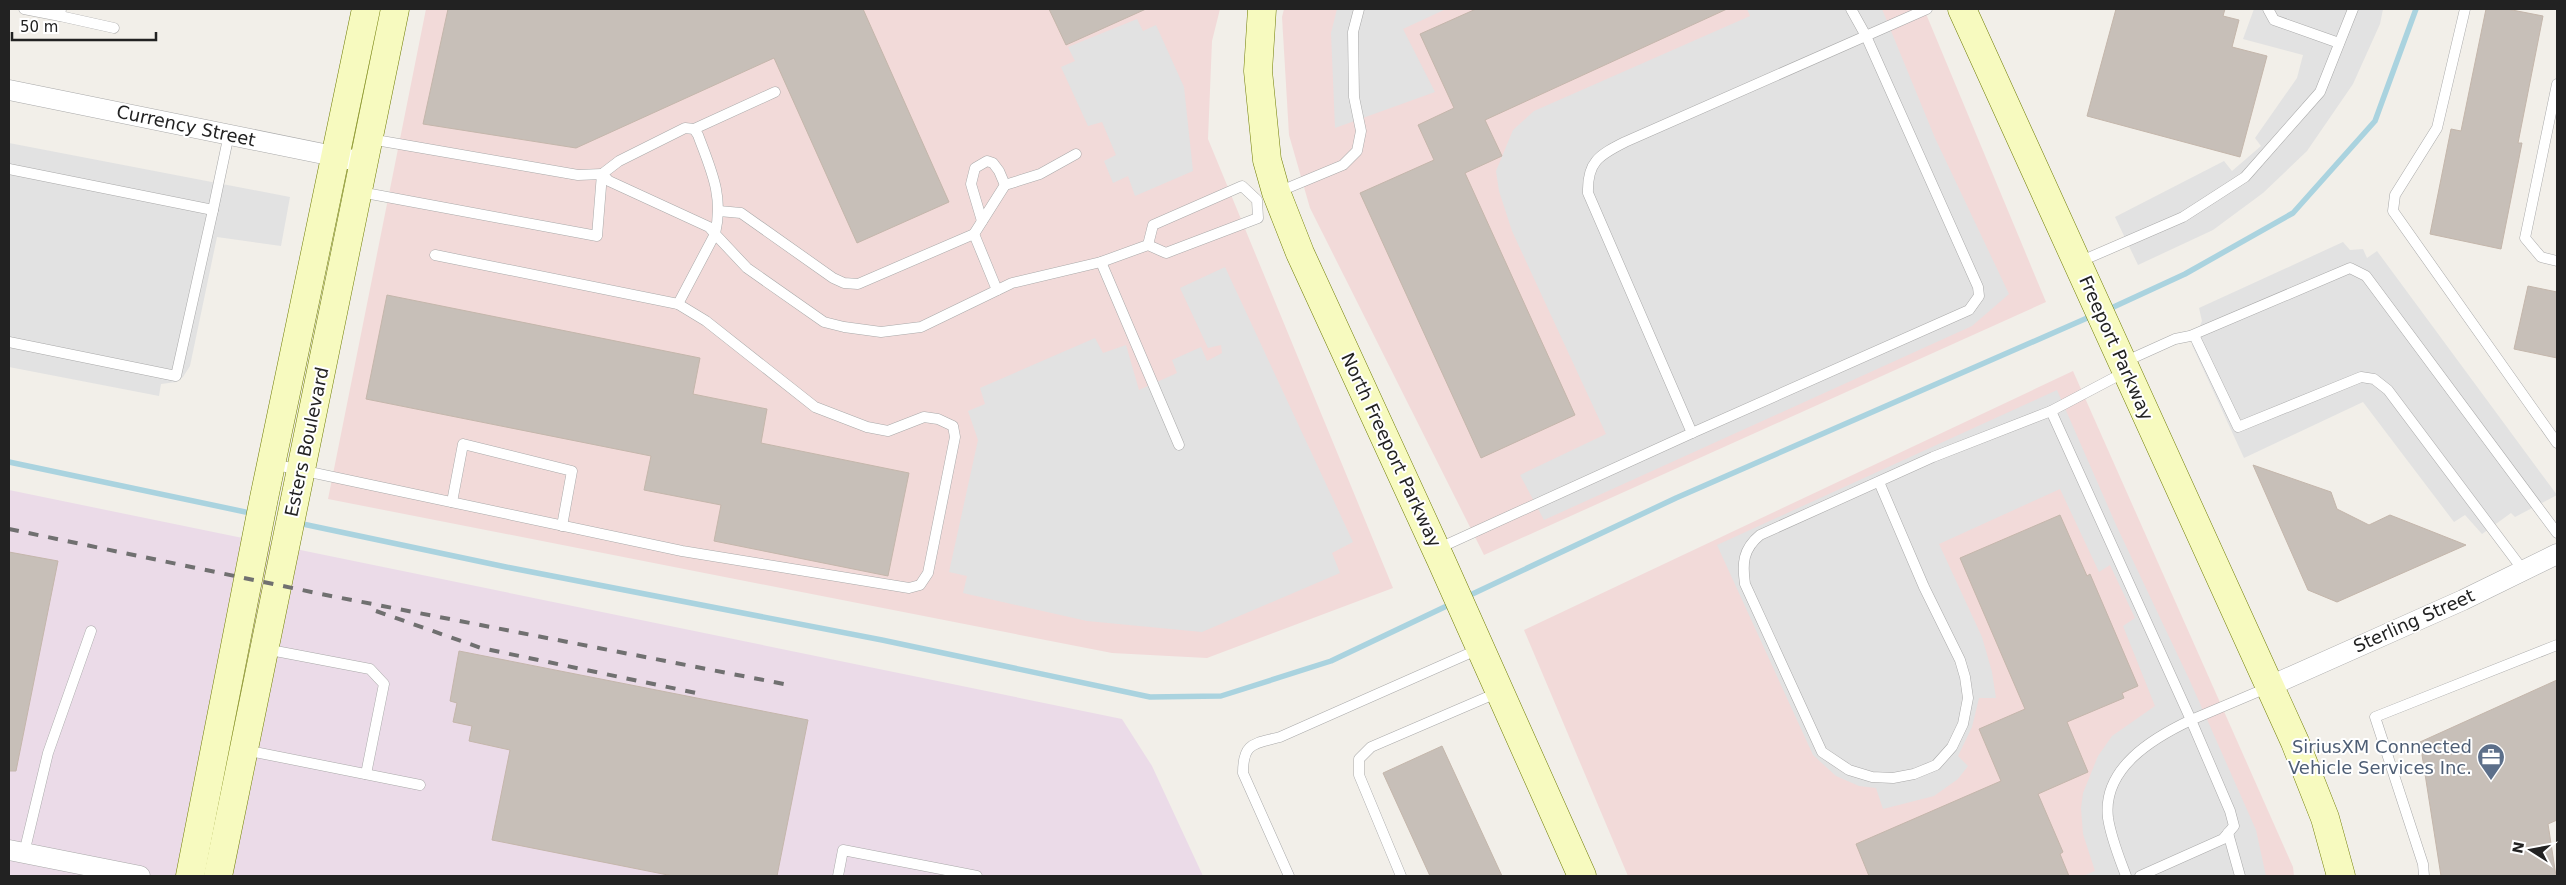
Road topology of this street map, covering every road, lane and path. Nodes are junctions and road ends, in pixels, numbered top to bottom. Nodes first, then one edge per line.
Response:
1 (24, 9) edge
2 (366, 9) edge
3 (395, 9) edge
4 (1262, 9) edge
5 (1359, 9) edge
6 (1851, 9) edge
7 (1927, 9) edge
8 (1962, 9) edge
9 (2268, 9) edge
10 (2353, 9) edge
11 (2464, 9) edge
12 (60, 12) edge
13 (114, 28) dead end
14 (1866, 36) junction
15 (2339, 43) junction
16 (2557, 84) edge
17 (9, 90) edge
18 (776, 92) dead end
19 (694, 129) junction
20 (229, 134) junction
21 (365, 150) junction
22 (1076, 154) dead end
23 (335, 156) junction
24 (9, 169) edge
25 (602, 174) junction
26 (1005, 185) junction
27 (358, 192) junction
28 (1267, 196) junction
29 (212, 210) junction
30 (719, 211) junction
31 (982, 221) junction
32 (715, 234) junction
33 (974, 234) junction
34 (1148, 245) junction
35 (435, 255) dead end
36 (2557, 261) edge
37 (1101, 262) junction
38 (2083, 273) junction
39 (997, 290) junction
40 (678, 304) junction
41 (2194, 335) junction
42 (9, 342) edge
43 (2124, 368) junction
44 (2051, 411) junction
45 (1692, 433) junction
46 (2557, 443) edge
47 (1179, 445) dead end
48 (271, 464) junction
49 (302, 470) junction
50 (1879, 482) junction
51 (452, 502) junction
52 (562, 526) junction
53 (2557, 533) edge
54 (2557, 554) edge
55 (1439, 555) junction
56 (2523, 570) junction
57 (90, 630) dead end
58 (2557, 645) edge
59 (1481, 648) junction
60 (264, 649) junction
61 (2270, 686) junction
62 (1500, 692) junction
63 (2191, 720) junction
64 (244, 750) junction
65 (366, 774) junction
66 (420, 785) dead end
67 (2228, 832) junction
68 (17, 852) edge
69 (140, 876) edge
70 (190, 876) edge
71 (218, 876) edge
72 (838, 876) edge
73 (977, 876) edge
74 (1289, 876) edge
75 (1401, 876) edge
76 (1582, 876) edge
77 (2126, 876) edge
78 (2140, 876) edge
79 (2240, 876) edge
80 (2341, 876) edge
81 (2424, 876) edge

1 - 12 lane
2 - 23 main road, Esters Boulevard
3 - 21 main road, Esters Boulevard
4 - 28 main road, North Freeport Parkway
5 - 28 lane
6 - 14 lane
7 - 14 lane
8 - 38 main road, Freeport Parkway
9 - 15 lane
10 - 15 lane
11 - 46 lane
12 - 13 lane
14 - 45 lane
14 - 45 lane
15 - 38 lane
16 - 36 lane
17 - 20 street, Currency Street
18 - 19 lane
19 - 25 lane
19 - 30 lane
20 - 23 street, Currency Street
20 - 29 lane
21 - 23 street, Currency Street
21 - 25 lane
21 - 27 main road, Esters Boulevard
22 - 26 lane
23 - 48 main road, Esters Boulevard
24 - 29 lane
25 - 27 lane
25 - 32 lane
26 - 31 lane
26 - 31 lane
27 - 49 main road, Esters Boulevard
28 - 34 lane
28 - 34 lane
28 - 55 main road, North Freeport Parkway
29 - 42 lane
30 - 32 lane
30 - 33 lane
31 - 33 lane
32 - 39 lane
32 - 40 lane
33 - 39 lane
34 - 37 lane
35 - 40 lane
37 - 39 lane
37 - 47 lane
38 - 43 main road, Freeport Parkway
40 - 52 lane
41 - 43 lane
41 - 53 lane
41 - 56 lane
43 - 44 lane
43 - 61 main road, Freeport Parkway
44 - 50 lane
44 - 63 lane
45 - 55 lane
48 - 49 lane
48 - 70 main road, Esters Boulevard
49 - 51 lane
49 - 60 main road, Esters Boulevard
50 - 50 lane
51 - 52 lane
51 - 52 lane
54 - 56 street, Sterling Street
55 - 59 main road, North Freeport Parkway
56 - 61 street, Sterling Street
57 - 68 lane
58 - 81 lane
59 - 62 main road, North Freeport Parkway
59 - 74 lane
60 - 64 main road, Esters Boulevard
60 - 65 lane
61 - 63 lane
61 - 80 main road, Freeport Parkway
62 - 75 lane
62 - 76 main road, North Freeport Parkway
63 - 67 lane
63 - 77 lane
64 - 65 lane
64 - 71 main road, Esters Boulevard
65 - 66 lane
67 - 78 lane
67 - 79 lane
68 - 69 street
72 - 73 lane

